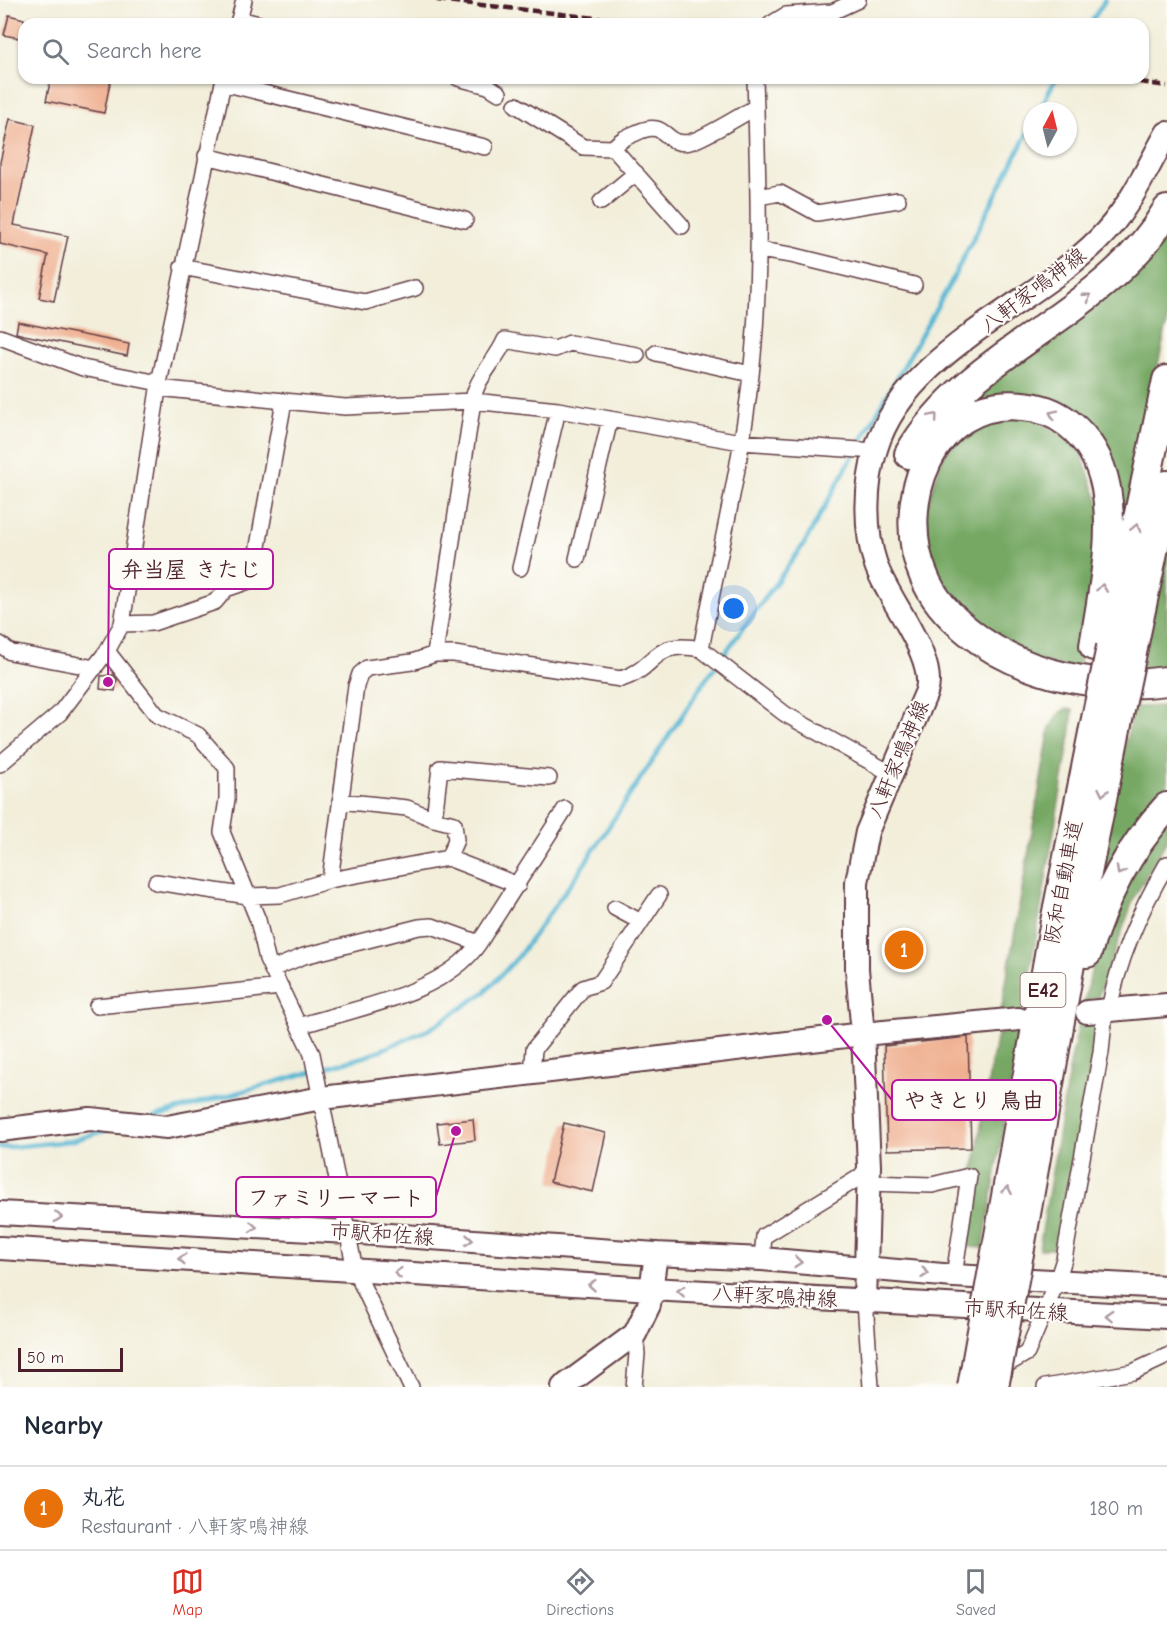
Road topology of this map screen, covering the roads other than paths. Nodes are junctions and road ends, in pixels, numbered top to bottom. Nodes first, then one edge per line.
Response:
1 (244, 0) edge
2 (858, 0) edge
3 (240, 18) edge
4 (781, 18) edge
5 (223, 84) edge
6 (236, 84) edge
7 (480, 84) edge
8 (755, 84) edge
9 (499, 93) dead end
10 (516, 105) dead end
11 (756, 107) junction
12 (1167, 133) edge
13 (485, 147) dead end
14 (613, 148) junction
15 (206, 156) junction
16 (636, 173) junction
17 (758, 197) junction
18 (898, 200) dead end
19 (601, 201) dead end
20 (1167, 210) edge
21 (465, 220) dead end
22 (682, 226) dead end
23 (759, 250) junction
24 (182, 267) junction
25 (914, 285) dead end
26 (415, 288) dead end
27 (0, 337) edge
28 (656, 353) dead end
29 (637, 355) dead end
30 (751, 374) junction
31 (1167, 380) edge
32 (159, 386) junction
33 (284, 401) junction
34 (473, 401) junction
35 (558, 410) junction
36 (610, 419) junction
37 (741, 441) junction
38 (863, 449) junction
39 (1167, 485) edge
40 (577, 559) dead end
41 (520, 568) dead end
42 (122, 624) junction
43 (0, 644) edge
44 (1113, 647) junction
45 (701, 649) junction
46 (107, 651) junction
47 (435, 654) junction
48 (95, 668) junction
49 (1167, 681) edge
50 (1167, 696) edge
51 (1096, 733) junction
52 (0, 764) edge
53 (892, 774) junction
54 (549, 778) dead end
55 (340, 801) junction
56 (1167, 807) edge
57 (565, 809) dead end
58 (434, 819) junction
59 (448, 858) junction
60 (1167, 864) edge
61 (330, 880) junction
62 (156, 882) dead end
63 (518, 885) junction
64 (659, 895) dead end
65 (248, 896) junction
66 (615, 908) dead end
67 (641, 922) junction
68 (479, 943) junction
69 (272, 969) junction
70 (281, 987) junction
71 (1167, 1005) edge
72 (97, 1006) dead end
73 (1100, 1011) junction
74 (1019, 1019) dead end
75 (299, 1026) junction
76 (863, 1034) junction
77 (1056, 1045) junction
78 (532, 1074) junction
79 (322, 1098) junction
80 (0, 1130) edge
81 (869, 1174) junction
82 (0, 1214) edge
83 (347, 1232) junction
84 (0, 1248) edge
85 (1008, 1248) junction
86 (656, 1254) junction
87 (762, 1259) junction
88 (866, 1267) junction
89 (355, 1270) junction
90 (954, 1276) junction
91 (1058, 1281) junction
92 (1167, 1287) edge
93 (651, 1289) junction
94 (865, 1302) junction
95 (1043, 1312) junction
96 (1167, 1317) edge
97 (635, 1334) junction
98 (1167, 1356) edge
99 (572, 1384) edge
100 (411, 1387) edge
101 (634, 1387) edge
102 (872, 1387) edge
103 (972, 1387) edge
104 (994, 1387) edge
105 (1002, 1387) edge
106 (1045, 1387) edge

1 - 3 street
2 - 4 street
5 - 15 street
6 - 13 street
7 - 9 street
8 - 11 street
10 - 14 street
11 - 14 street
11 - 17 street
12 - 38 street, 八軒家鳴神線
14 - 16 street
15 - 21 street
15 - 24 street
16 - 19 street
16 - 22 street
17 - 18 street
17 - 23 street
50 -> 20 highway
23 - 25 street
23 - 30 street
24 - 26 street
24 - 32 street
27 - 32 street
28 - 30 street
29 - 34 street
30 - 37 street
44 -> 31 highway, 阪和自動車道 / E42
32 - 33 street
32 - 42 street
33 - 34 street
33 - 42 street
34 - 35 street
34 - 47 street
35 - 36 street
35 - 41 street
36 - 37 street
36 - 40 street
37 - 38 street
37 - 45 street
38 - 53 street, 八軒家鳴神線
39 - 44 highway, 阪和自動車道 / E42
42 - 46 street
43 - 48 street
44 -> 49 highway
44 - 51 highway, 阪和自動車道 / E42, bridge
44 - 51 highway
45 - 47 street
45 - 53 street
46 - 48 street
46 - 65 street
47 - 55 street
48 - 52 street
51 -> 77 highway, 阪和自動車道 / E42
85 -> 51 highway, 阪和自動車道 / E42
53 - 76 street, 八軒家鳴神線
54 - 58 street
55 - 58 street
55 - 61 street
56 -> 77 highway
57 - 63 street
58 - 59 street
59 - 61 street
59 - 63 street
60 - 73 street
61 - 65 street
62 - 65 street
63 - 68 street
64 - 67 street
65 - 69 street
66 - 67 street
67 - 78 street
68 - 69 street
68 - 75 street
69 - 70 street
70 - 72 street
70 - 75 street
71 - 73 street
73 - 91 street
74 - 76 street
75 - 79 street
76 - 78 street
76 - 81 street, 八軒家鳴神線
77 - 85 highway, 阪和自動車道 / E42
78 - 79 street
79 - 80 street
79 - 83 street
81 - 87 street
81 - 88 street, 八軒家鳴神線
81 - 90 street
82 -> 83 street, 市駅和佐線
83 -> 86 street, 市駅和佐線
83 - 89 street
89 -> 84 street, 市駅和佐線
85 - 103 highway, 阪和自動車道 / E42, bridge
85 - 104 highway, 阪和自動車道 / E42, bridge
86 - 87 street, 八軒家鳴神線
86 - 93 street
87 -> 88 street, 八軒家鳴神線
88 -> 90 street, 市駅和佐線
88 - 94 street, 八軒家鳴神線
93 -> 89 street, 市駅和佐線
89 - 100 street
90 - 91 street, 市駅和佐線
91 - 92 street, 市駅和佐線
91 - 95 street
94 -> 93 street, 八軒家鳴神線
93 - 97 street
94 - 95 street, 市駅和佐線
94 - 102 street
96 -> 95 street, 市駅和佐線
95 - 105 street
97 - 99 street
97 - 101 street
98 - 106 street

